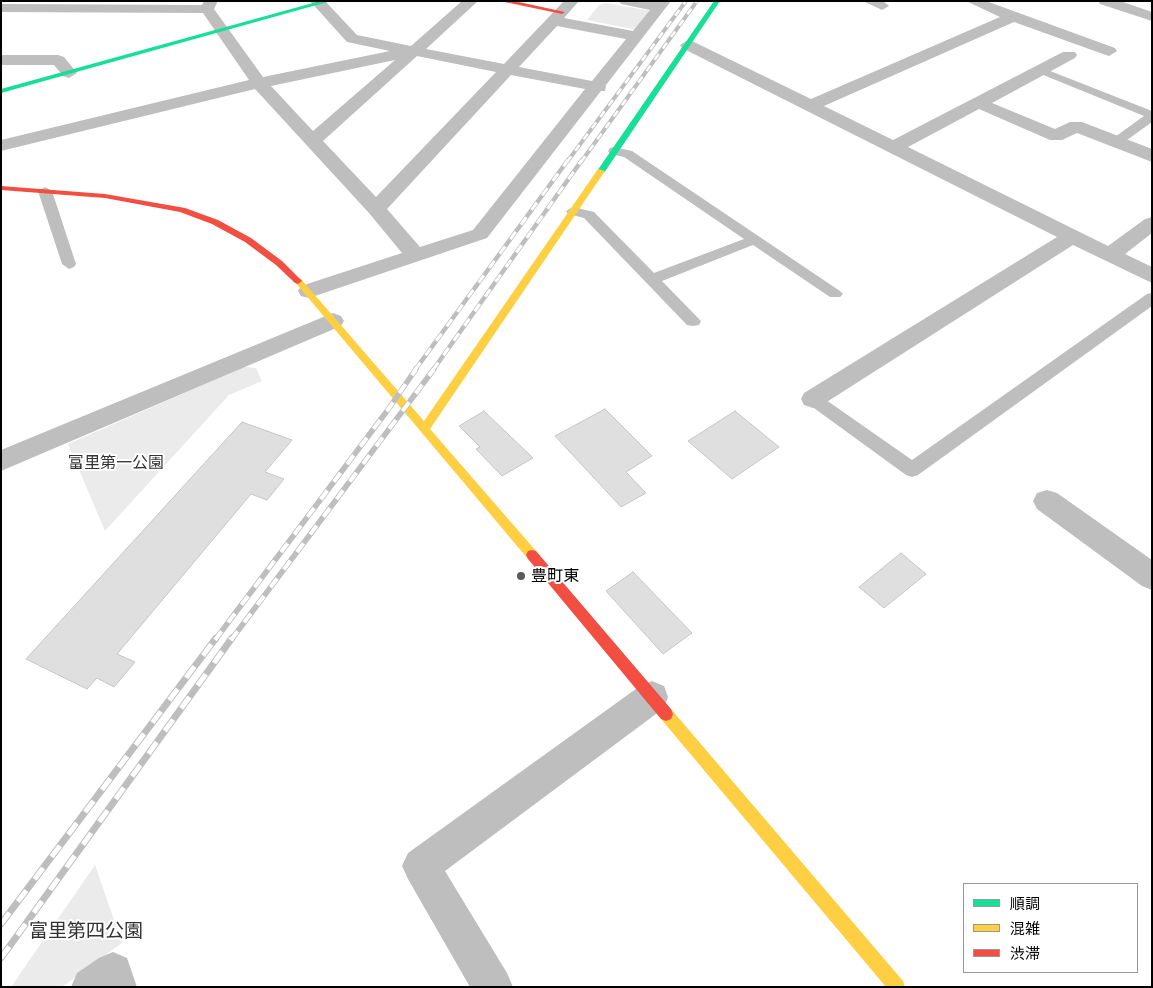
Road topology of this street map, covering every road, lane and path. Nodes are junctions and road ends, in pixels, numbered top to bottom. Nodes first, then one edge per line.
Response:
1 (301, 1) edge
2 (471, 1) edge
3 (503, 1) edge
4 (626, 1) edge
5 (717, 1) edge
6 (973, 1) edge
7 (1105, 1) edge
8 (322, 2) edge
9 (662, 4) edge
10 (209, 5) edge
11 (1, 8) edge
12 (563, 8) edge
13 (1013, 17) junction
14 (1152, 17) edge
15 (220, 27) junction
16 (638, 36) junction
17 (688, 44) junction
18 (414, 51) junction
19 (1109, 51) dead end
20 (1069, 55) dead end
21 (1, 60) edge
22 (66, 70) junction
23 (507, 70) junction
24 (1040, 70) junction
25 (1, 82) edge
26 (259, 83) junction
27 (599, 87) junction
28 (1, 91) edge
29 (978, 103) junction
30 (812, 106) junction
31 (1152, 116) edge
32 (313, 140) junction
33 (1116, 142) junction
34 (1, 146) edge
35 (896, 146) junction
36 (614, 150) junction
37 (1152, 156) edge
38 (1, 188) edge
39 (45, 191) junction
40 (376, 209) junction
41 (573, 211) junction
42 (1152, 223) edge
43 (1071, 237) junction
44 (754, 240) junction
45 (415, 255) junction
46 (1110, 256) junction
47 (69, 264) dead end
48 (1152, 276) edge
49 (652, 279) junction
50 (309, 291) junction
51 (835, 294) dead end
52 (1152, 298) edge
53 (692, 320) dead end
54 (333, 321) junction
55 (813, 399) joint
56 (425, 428) junction
57 (1, 461) edge
58 (1047, 501) dead end
59 (1152, 577) edge
60 (652, 697) junction
61 (91, 987) edge
62 (117, 987) edge
63 (493, 987) edge
64 (897, 987) edge

1 - 15 street
2 - 18 street
3 - 12 street
4 - 9 street
5 - 17 street
6 - 13 street
7 - 14 street
8 - 15 street
8 - 18 street
9 - 16 street
10 - 11 street
10 - 15 street
12 - 16 street
12 - 23 street
13 - 19 street
13 - 30 street
15 - 22 street
15 - 26 street
16 - 27 street
17 - 30 street
17 - 36 street
18 - 23 street
18 - 26 street
18 - 32 street
20 - 24 street
21 - 22 street
22 - 25 street
22 - 28 street
23 - 27 street
23 - 40 street
24 - 29 street
24 - 31 lane
26 - 32 street
26 - 34 street
27 - 45 street
29 - 33 street
29 - 35 street
30 - 35 street
31 - 33 lane
32 - 40 street
33 - 37 street
35 - 43 street
36 - 41 street
36 - 44 lane
38 - 39 street
39 - 47 lane
39 - 50 street
40 - 45 street
41 - 49 lane
41 - 56 street
42 - 46 street
43 - 46 street
43 - 55 street
44 - 49 lane
44 - 51 lane
45 - 50 street
46 - 48 street
49 - 53 lane
50 - 54 street
52 - 55 lane
54 - 56 street
54 - 57 street
56 - 60 street
58 - 59 street
60 - 63 street
60 - 64 street
61 - 62 street

